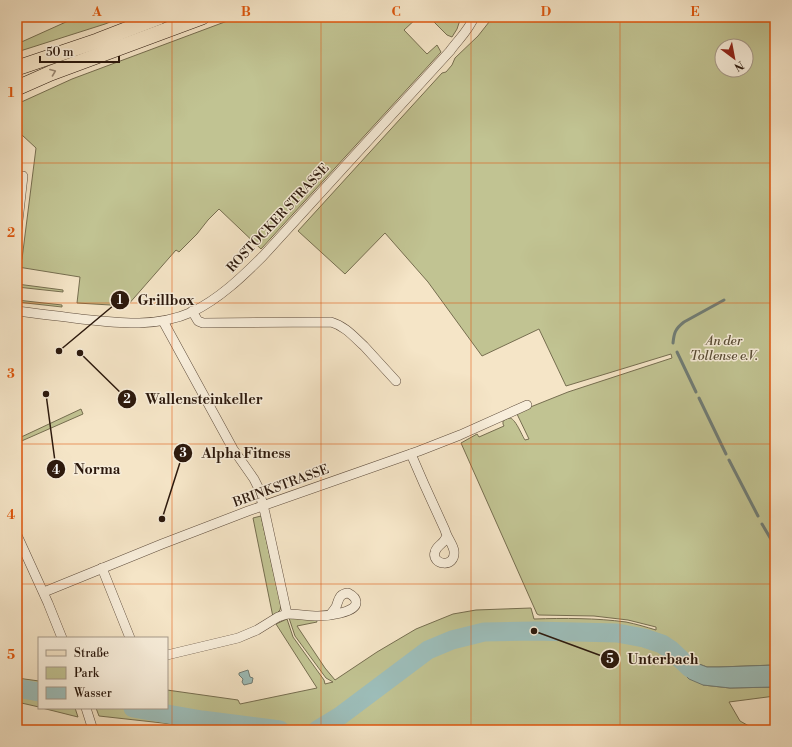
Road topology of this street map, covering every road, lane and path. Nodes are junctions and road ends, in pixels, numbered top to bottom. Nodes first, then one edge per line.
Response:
1 (159, 17) edge
2 (202, 17) edge
3 (474, 17) edge
4 (17, 68) edge
5 (17, 88) edge
6 (23, 176) dead end
7 (17, 230) edge
8 (17, 311) edge
9 (192, 311) junction
10 (163, 322) junction
11 (396, 381) dead end
12 (527, 405) dead end
13 (411, 454) junction
14 (264, 506) junction
15 (17, 535) edge
16 (447, 536) dead end
17 (102, 568) junction
18 (44, 592) junction
19 (287, 614) junction
20 (330, 615) dead end
21 (62, 637) edge
22 (130, 637) edge
23 (168, 655) edge
24 (87, 712) edge
25 (93, 730) edge

1 - 4 main road
5 -> 2 main road
3 - 9 street, ROSTOCKER STRASSE
6 - 7 street
8 - 10 street, ROSTOCKER STRASSE
9 - 10 street, ROSTOCKER STRASSE
9 - 11 street
10 - 14 street
12 - 13 street, BRINKSTRASSE
13 - 14 street, BRINKSTRASSE
13 - 16 street
14 - 17 street, BRINKSTRASSE
14 - 19 street
15 - 18 street
17 - 18 street, BRINKSTRASSE
17 - 22 street
18 - 21 street
19 - 20 street
19 - 23 street
24 - 25 street

